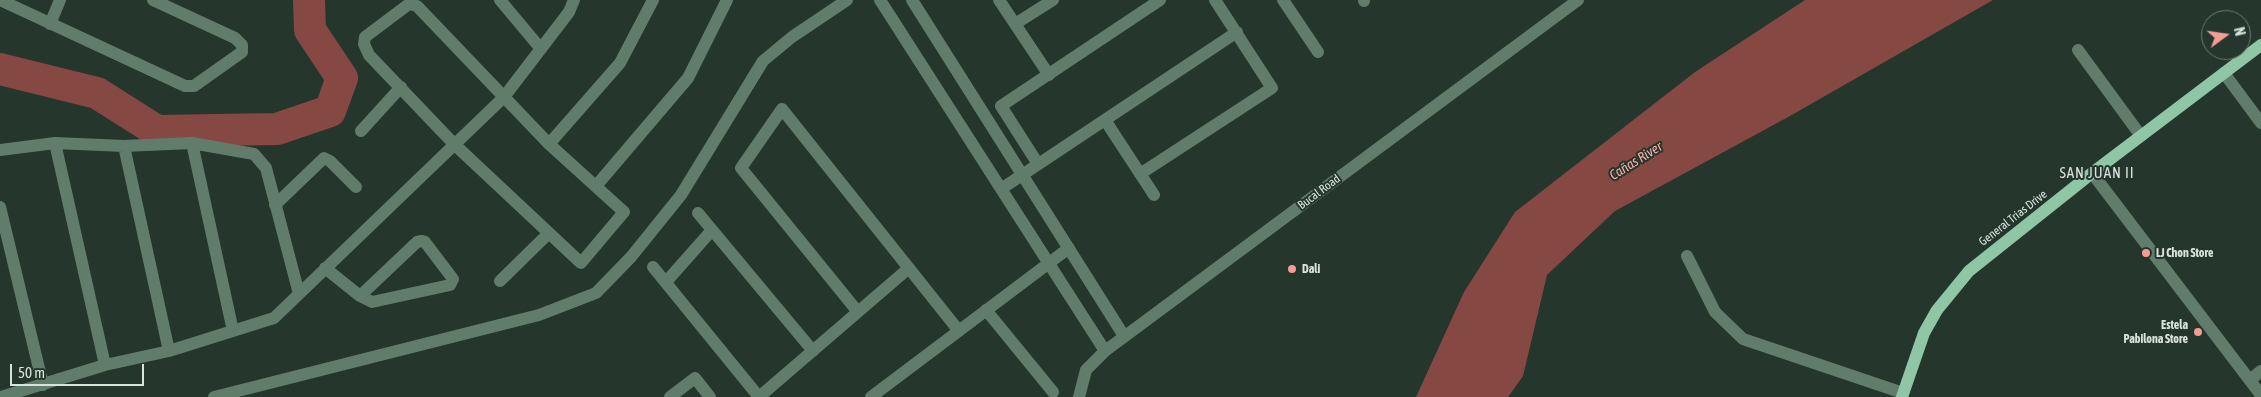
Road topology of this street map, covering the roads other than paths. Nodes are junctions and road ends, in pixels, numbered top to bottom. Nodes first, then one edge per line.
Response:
1 (0, 0) edge
2 (60, 0) edge
3 (153, 0) edge
4 (500, 0) edge
5 (574, 0) edge
6 (653, 0) edge
7 (727, 0) edge
8 (847, 0) edge
9 (880, 0) edge
10 (912, 0) edge
11 (999, 0) edge
12 (1053, 0) edge
13 (1160, 0) edge
14 (1215, 0) edge
15 (1283, 0) edge
16 (1578, 0) edge
17 (50, 24) junction
18 (1015, 24) junction
19 (1237, 32) junction
20 (2261, 45) edge
21 (541, 49) junction
22 (2078, 50) dead end
23 (1318, 52) dead end
24 (2224, 73) junction
25 (1048, 75) junction
26 (401, 87) junction
27 (504, 97) junction
28 (1105, 120) junction
29 (2261, 123) edge
30 (361, 131) dead end
31 (2141, 136) junction
32 (55, 142) junction
33 (192, 143) junction
34 (454, 144) junction
35 (549, 144) junction
36 (124, 146) junction
37 (0, 150) edge
38 (1038, 164) junction
39 (2092, 173) junction
40 (1140, 174) junction
41 (1022, 175) junction
42 (596, 186) junction
43 (356, 187) dead end
44 (1001, 189) junction
45 (1154, 195) dead end
46 (275, 205) junction
47 (0, 207) edge
48 (698, 213) dead end
49 (712, 230) junction
50 (550, 233) junction
51 (1069, 248) junction
52 (1687, 256) dead end
53 (1048, 262) junction
54 (653, 267) dead end
55 (325, 268) junction
56 (909, 268) junction
57 (500, 281) dead end
58 (666, 282) junction
59 (299, 294) junction
60 (360, 296) junction
61 (986, 310) junction
62 (858, 312) junction
63 (233, 331) junction
64 (959, 331) junction
65 (1124, 336) junction
66 (169, 351) junction
67 (813, 351) junction
68 (1105, 351) junction
69 (106, 365) junction
70 (2261, 371) edge
71 (2250, 380) junction
72 (43, 385) junction
73 (1053, 392) dead end
74 (1903, 395) edge
75 (2261, 395) edge
76 (0, 397) edge
77 (214, 397) edge
78 (670, 397) edge
79 (710, 397) edge
80 (759, 397) edge
81 (871, 397) edge
82 (1079, 397) edge

1 - 17 street
2 - 17 street
3 - 17 street
4 - 21 street
5 - 21 street
6 - 35 street
7 - 42 street
8 - 77 street
9 - 44 street
10 - 41 street
11 - 18 street
12 - 18 street
13 - 25 street
14 - 19 street
15 - 23 street
16 - 65 street, Bucal Road
18 - 25 street
19 - 28 street
19 - 40 street
20 - 24 main road, General Trias Drive
21 - 27 street
22 - 31 street
24 - 29 street
24 - 31 main road, General Trias Drive
25 - 38 street
26 - 27 street
26 - 30 street
26 - 34 street
27 - 34 street
27 - 35 street
28 - 38 street
28 - 40 street
31 - 39 main road, General Trias Drive
32 - 36 street
32 - 37 street
32 - 69 street
33 - 36 street
33 - 46 street
33 - 63 street
34 - 50 street
34 - 55 street
35 - 42 street
36 - 66 street
38 - 41 street
39 - 71 street
39 - 74 main road, General Trias Drive
40 - 45 street
41 - 44 street
41 - 51 street
42 - 50 street
43 - 46 street
44 - 53 street
46 - 59 street
47 - 72 street
48 - 49 street
49 - 58 street
49 - 67 street
50 - 57 street
51 - 53 street
51 - 65 street
52 - 74 street
53 - 61 street
53 - 68 street
54 - 58 street
55 - 59 street
55 - 60 street
56 - 62 street
56 - 62 street
56 - 64 street
58 - 80 street
59 - 63 street
60 - 60 street
61 - 64 street
61 - 73 street
62 - 67 street
63 - 66 street
64 - 81 street
65 - 68 street, Bucal Road
66 - 69 street
67 - 80 street
68 - 82 street, Bucal Road
69 - 72 street
70 - 71 street
71 - 75 street
72 - 76 street
78 - 79 street

